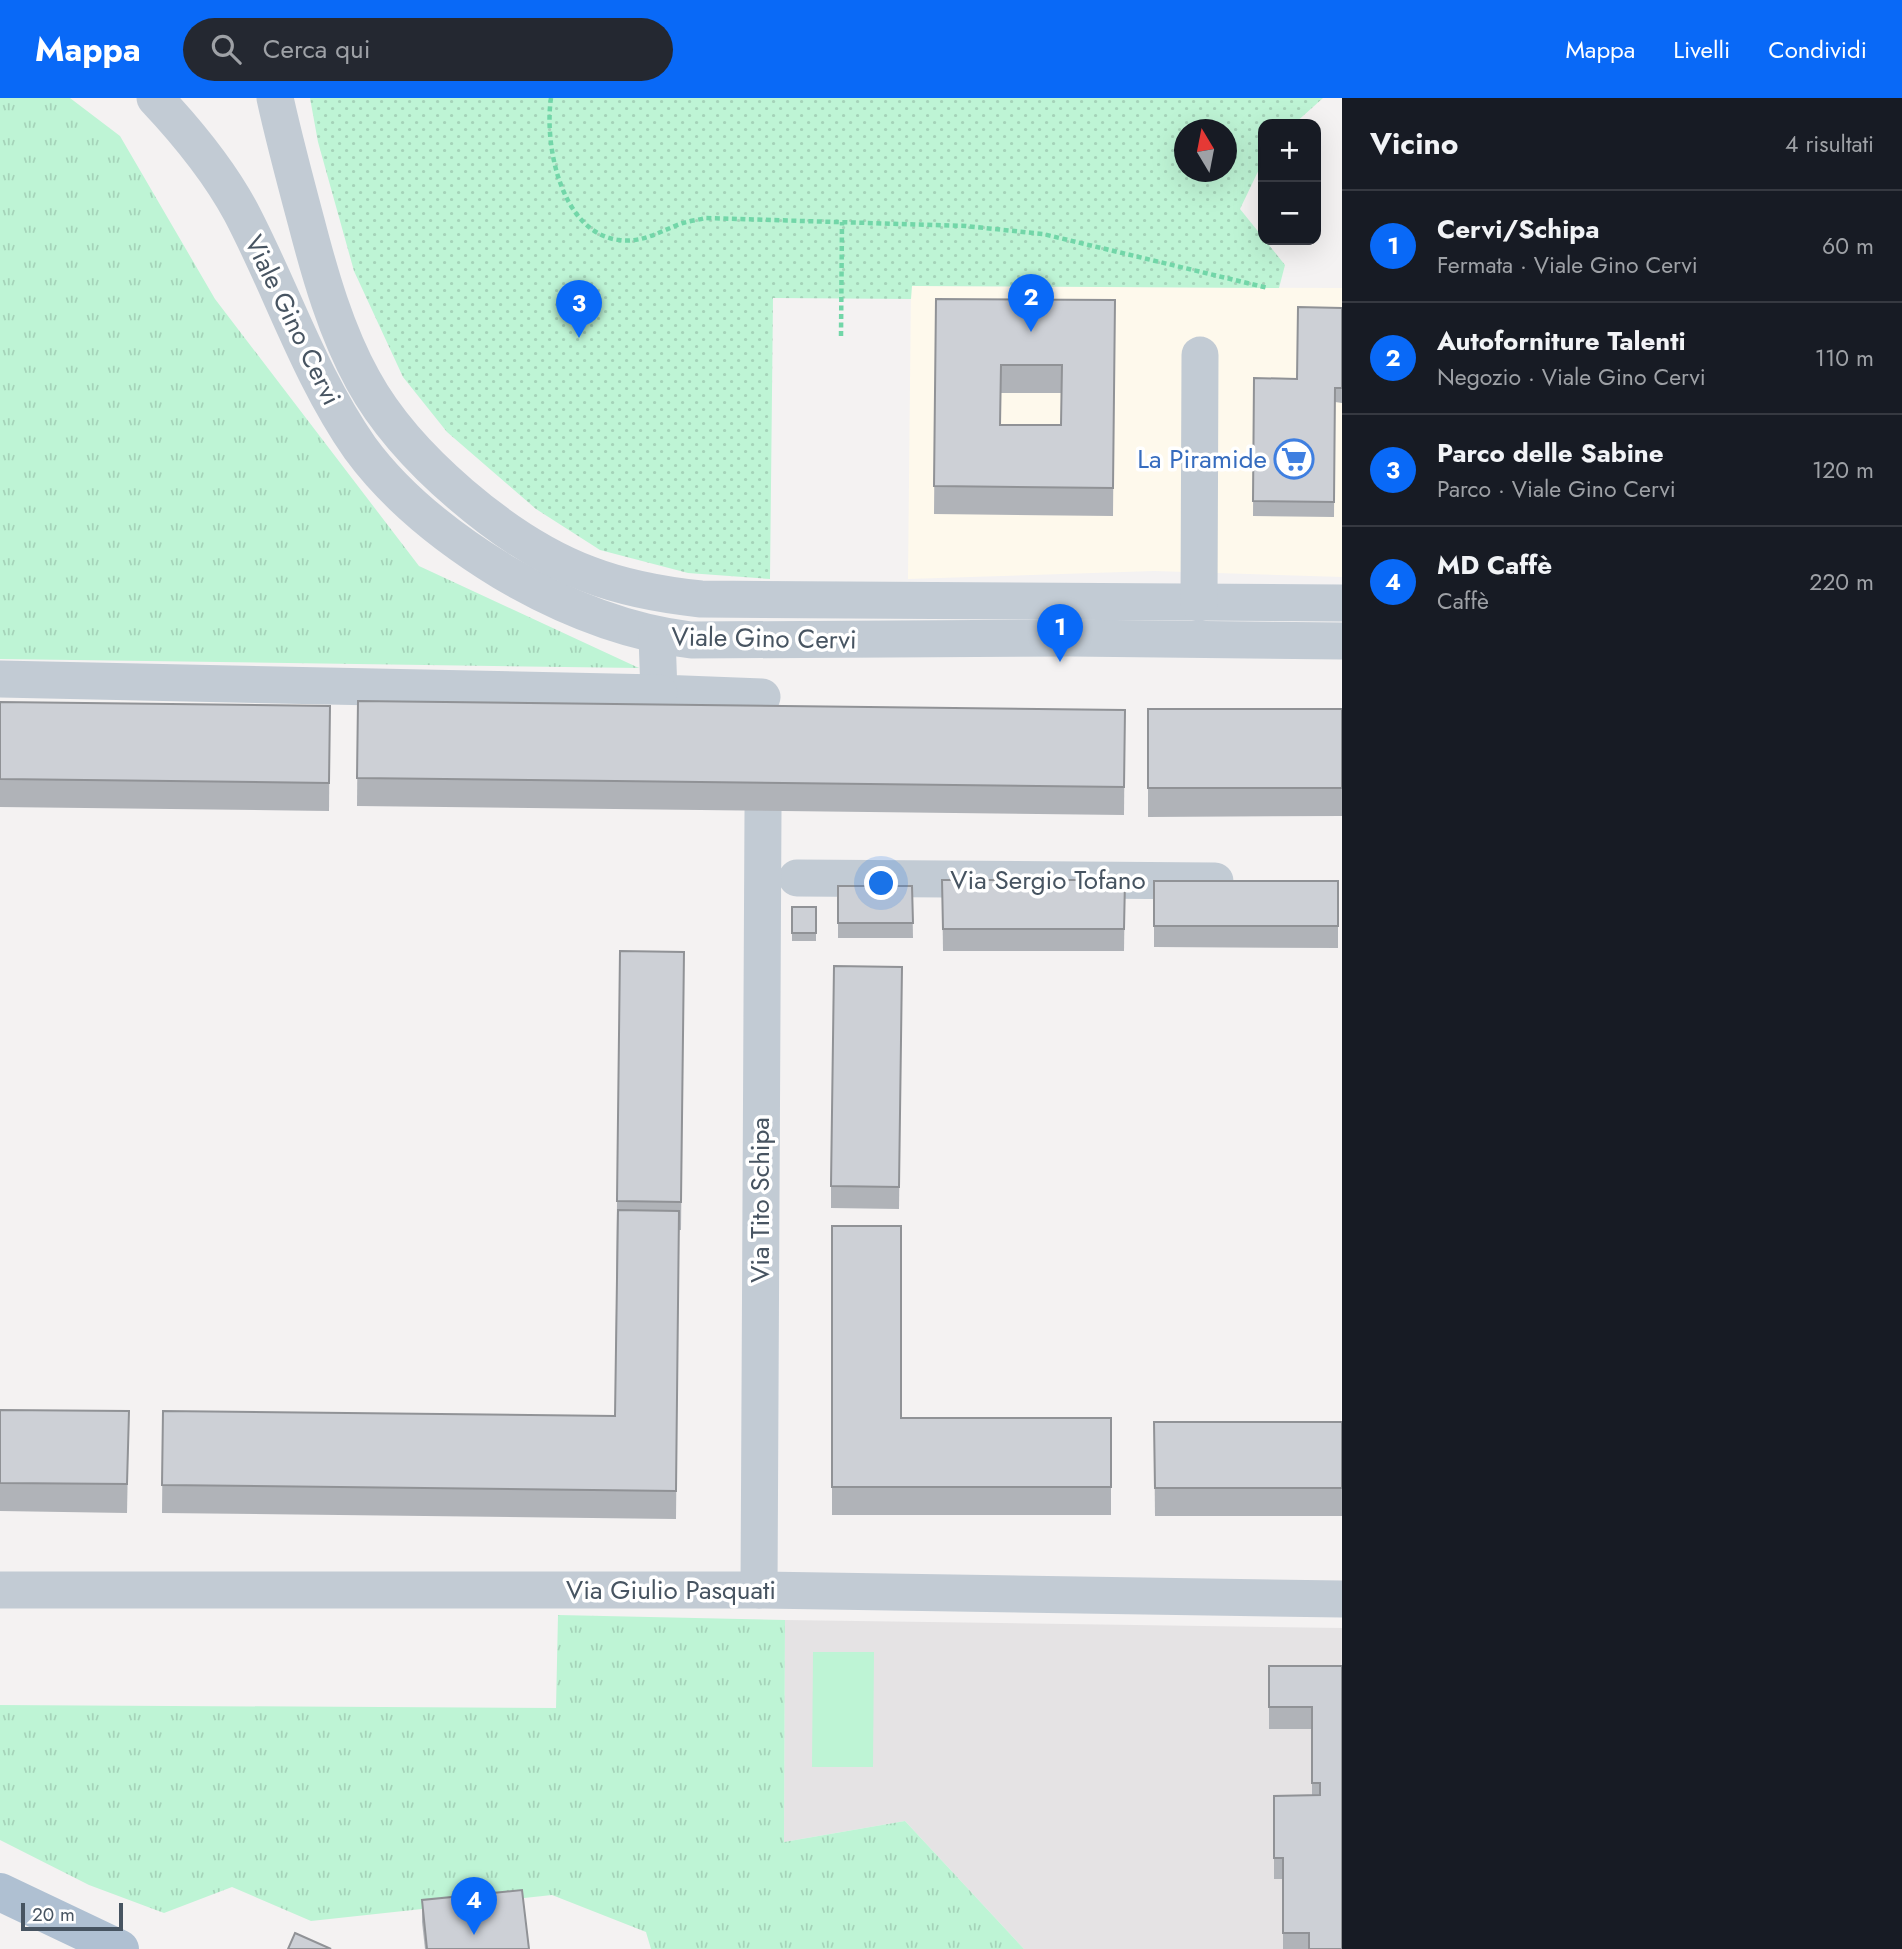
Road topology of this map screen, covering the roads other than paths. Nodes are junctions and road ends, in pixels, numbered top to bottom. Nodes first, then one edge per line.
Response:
1 (155, 98) edge
2 (275, 98) edge
3 (1200, 355) dead end
4 (762, 600) junction
5 (1199, 603) junction
6 (1342, 603) edge
7 (657, 636) junction
8 (762, 640) junction
9 (1342, 641) edge
10 (0, 679) edge
11 (659, 693) junction
12 (762, 697) junction
13 (762, 734) edge
14 (763, 811) edge
15 (797, 878) dead end
16 (1244, 881) edge
17 (0, 1590) edge
18 (759, 1590) junction
19 (1342, 1600) edge
20 (0, 1892) edge
21 (120, 1949) edge

1 - 7 street, Viale Gino Cervi
2 - 4 street, Viale Gino Cervi
3 - 5 street
4 - 5 street, Viale Gino Cervi
4 - 8 street
5 - 6 street, Viale Gino Cervi
7 - 8 street, Viale Gino Cervi
7 - 11 street
8 - 9 street, Viale Gino Cervi
8 - 12 street
10 - 11 street
11 - 12 street
12 - 13 street
14 - 18 street, Via Tito Schipa
15 - 16 street, Via Sergio Tofano
17 - 18 street, Via Giulio Pasquati
18 - 19 street, Via Giulio Pasquati
20 - 21 main road

